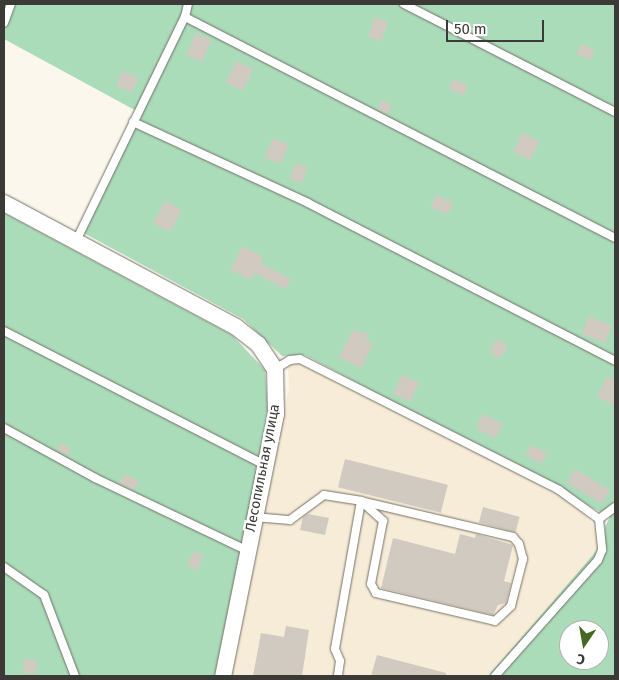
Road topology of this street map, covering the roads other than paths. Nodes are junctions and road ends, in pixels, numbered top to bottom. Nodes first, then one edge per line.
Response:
1 (11, 4) edge
2 (187, 4) edge
3 (404, 4) edge
4 (185, 18) junction
5 (4, 23) edge
6 (615, 112) edge
7 (133, 122) junction
8 (4, 203) edge
9 (615, 238) edge
10 (76, 242) junction
11 (4, 331) edge
12 (615, 361) edge
13 (275, 369) junction
14 (4, 428) edge
15 (265, 465) junction
16 (361, 502) junction
17 (615, 507) edge
18 (254, 517) junction
19 (598, 519) junction
20 (246, 550) junction
21 (4, 567) edge
22 (75, 676) edge
23 (223, 676) edge
24 (338, 676) edge
25 (495, 676) edge

1 - 5 lane
2 - 4 lane
3 - 6 lane
4 - 7 lane
4 - 9 lane
7 - 10 lane
7 - 12 lane
8 - 10 street
10 - 13 street
11 - 15 lane
13 - 15 street, Лесопильная улица
13 - 19 lane
14 - 20 lane
15 - 18 street, Лесопильная улица
16 - 16 lane
16 - 18 lane
16 - 24 lane
17 - 19 lane
18 - 20 street, Лесопильная улица
19 - 25 lane
20 - 23 street, Лесопильная улица
21 - 22 lane

